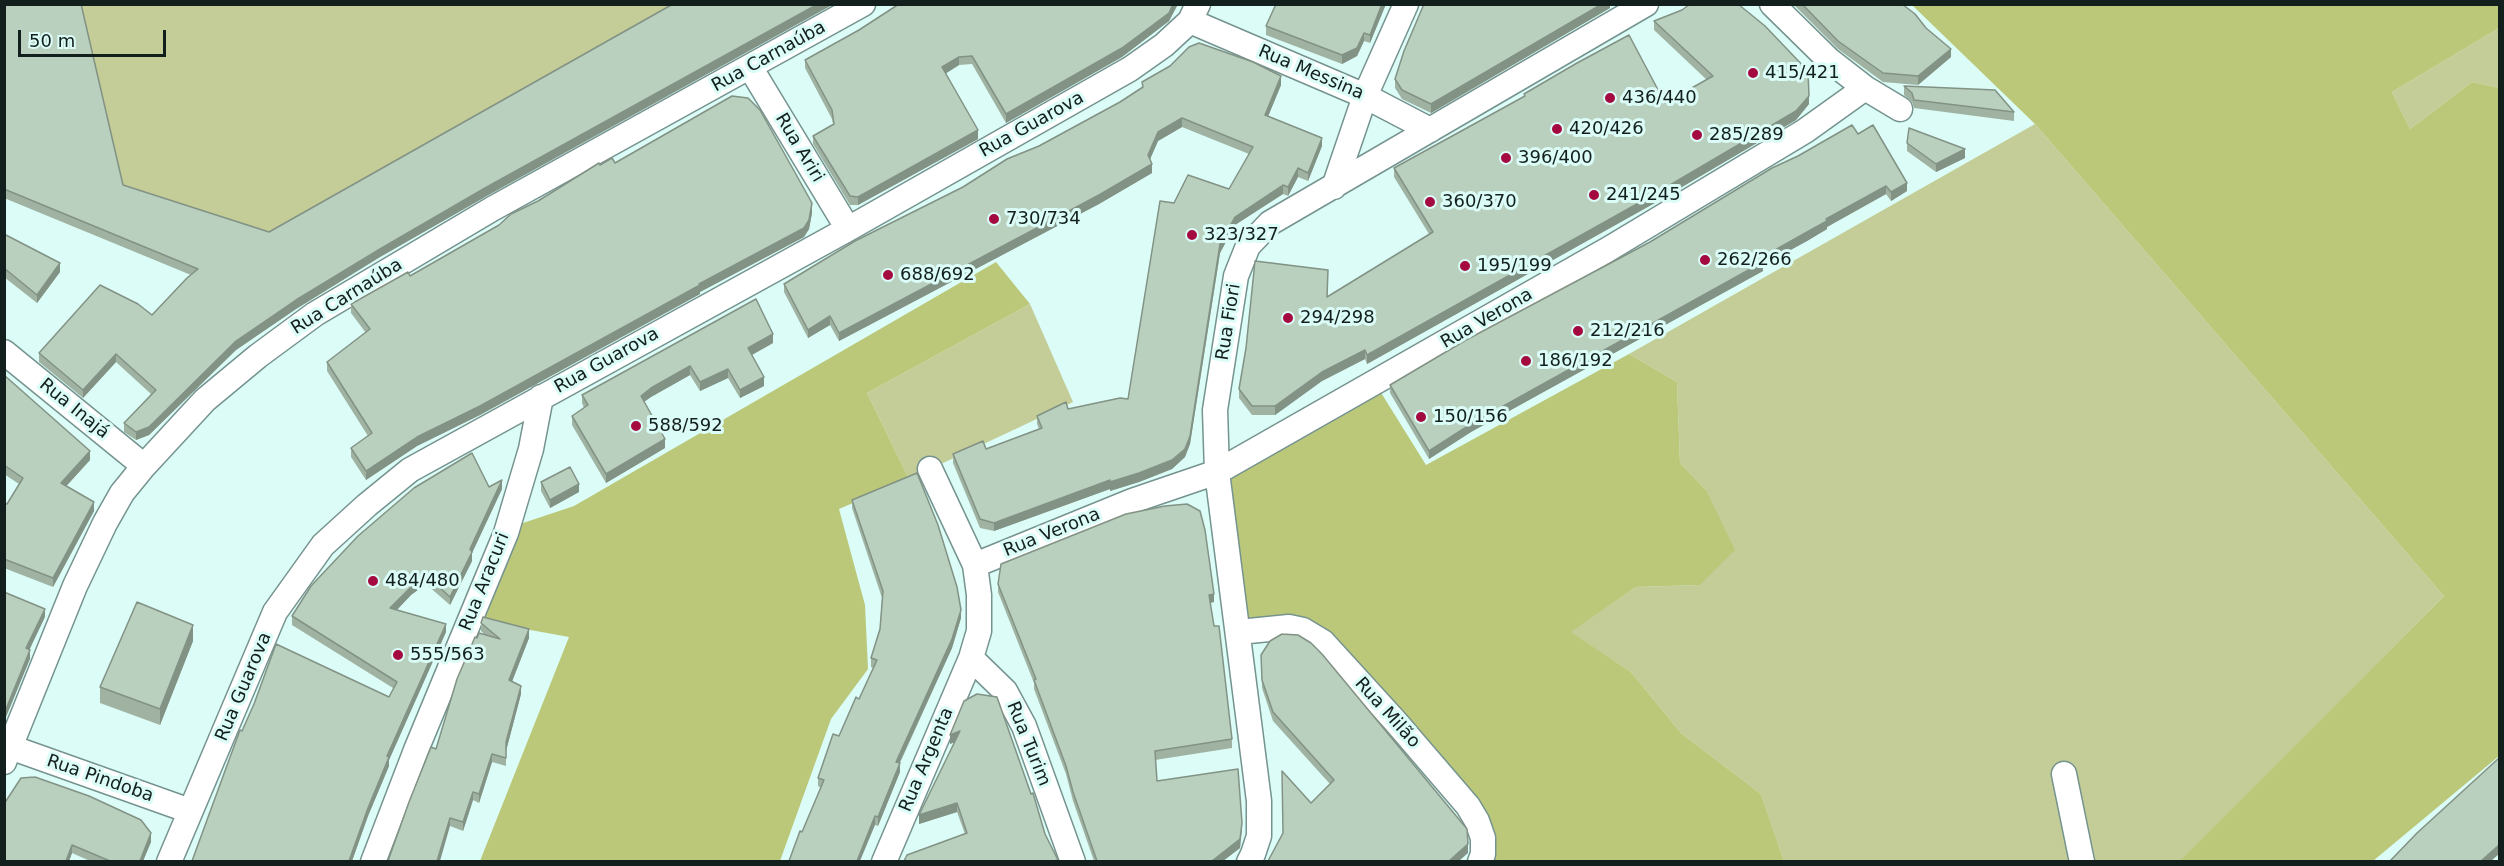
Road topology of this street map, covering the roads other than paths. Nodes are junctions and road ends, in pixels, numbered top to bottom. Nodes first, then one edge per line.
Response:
1 (863, 4) edge
2 (1406, 4) edge
3 (1646, 4) edge
4 (1772, 4) edge
5 (1194, 13) edge
6 (750, 67) junction
7 (1865, 88) junction
8 (1365, 96) junction
9 (1900, 109) dead end
10 (1430, 130) junction
11 (1334, 187) junction
12 (848, 229) junction
13 (4, 352) edge
14 (541, 397) junction
15 (144, 466) junction
16 (930, 470) dead end
17 (1217, 472) junction
18 (975, 565) junction
19 (1239, 632) junction
20 (971, 658) junction
21 (8, 755) edge
22 (2064, 774) dead end
23 (190, 811) junction
24 (169, 861) edge
25 (373, 861) edge
26 (884, 861) edge
27 (1073, 861) edge
28 (1249, 861) edge
29 (1480, 861) edge
30 (2082, 861) edge

1 - 6 street, Rua Carnaúba
2 - 8 street
3 - 10 street, Rua Fiori
4 - 7 street
5 - 8 street, Rua Messina
5 - 12 street, Rua Guarova
6 - 12 street, Rua Ariri
6 - 15 street, Rua Carnaúba
7 - 9 street
7 - 17 street, Rua Verona
8 - 10 street, Rua Messina
8 - 11 street
10 - 11 street, Rua Fiori
11 - 17 street, Rua Fiori
12 - 14 street, Rua Guarova
13 - 15 street, Rua Inajá
14 - 23 street, Rua Guarova
14 - 25 street, Rua Aracuri
15 - 21 street, Rua Carnaúba
16 - 18 street
17 - 18 street, Rua Verona
17 - 19 street, Rua Fiori
18 - 20 street
19 - 28 street, Rua Fiori
19 - 29 street, Rua Milão
20 - 26 street, Rua Argenta
20 - 27 street, Rua Turim
21 - 23 street, Rua Pindoba
22 - 30 street
23 - 24 street, Rua Guarova

